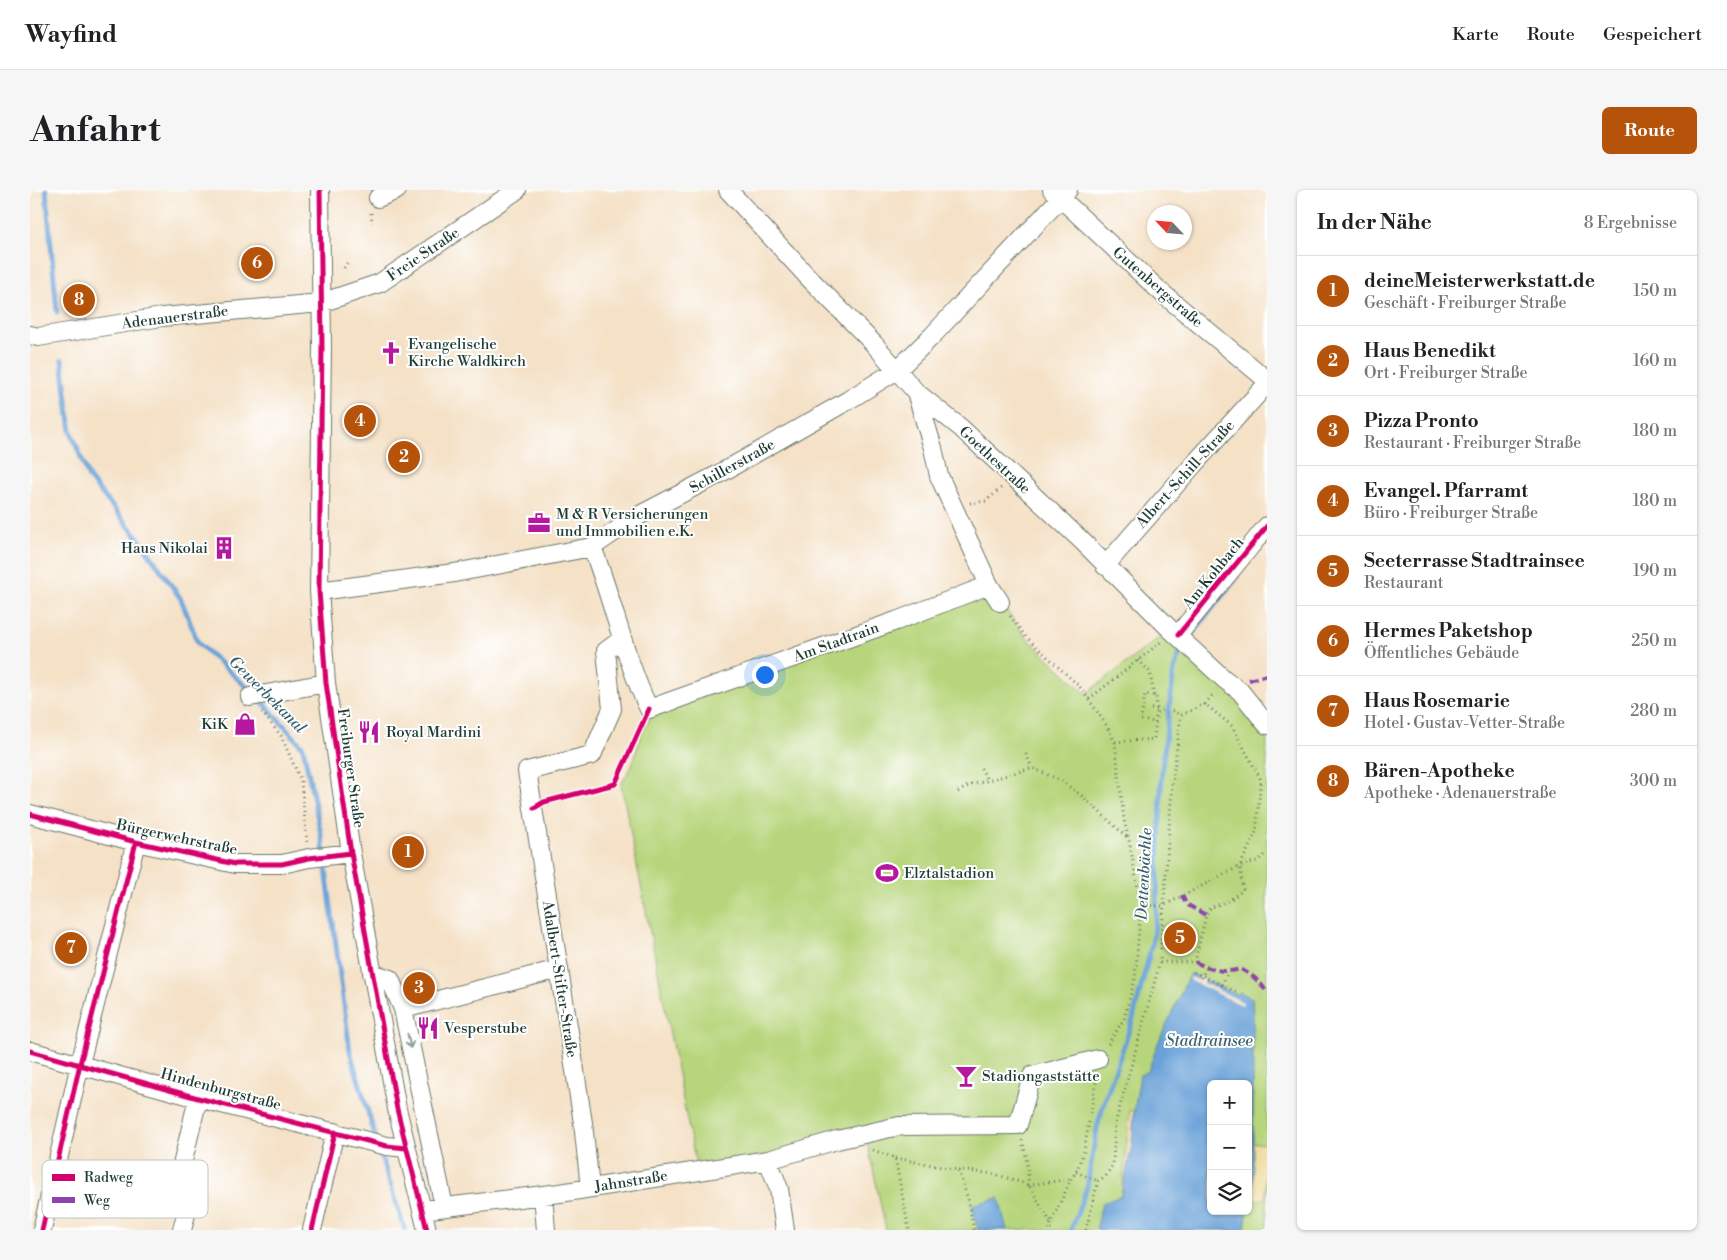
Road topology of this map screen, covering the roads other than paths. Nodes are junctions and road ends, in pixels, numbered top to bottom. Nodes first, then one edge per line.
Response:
1 (320, 190) edge
2 (397, 190) edge
3 (517, 190) edge
4 (728, 190) edge
5 (1060, 193) edge
6 (378, 198) dead end
7 (321, 303) junction
8 (30, 335) edge
9 (897, 370) junction
10 (1267, 380) edge
11 (1267, 384) edge
12 (916, 392) junction
13 (1267, 526) edge
14 (592, 547) junction
15 (1105, 566) junction
16 (989, 585) junction
17 (319, 591) junction
18 (1000, 602) road end
19 (622, 639) junction
20 (1179, 640) junction
21 (326, 683) junction
22 (250, 697) road end
23 (1267, 725) edge
24 (30, 814) edge
25 (136, 842) junction
26 (343, 854) junction
27 (559, 969) junction
28 (372, 974) junction
29 (403, 1009) junction
30 (30, 1051) edge
31 (1098, 1059) road end
32 (80, 1064) junction
33 (198, 1098) junction
34 (335, 1132) junction
35 (406, 1148) junction
36 (61, 1160) edge
37 (183, 1160) edge
38 (768, 1160) junction
39 (590, 1188) junction
40 (543, 1195) junction
41 (444, 1208) junction
42 (422, 1210) junction
43 (312, 1230) edge
44 (427, 1230) edge
45 (546, 1230) edge
46 (785, 1230) edge

1 - 7 street, Freiburger Straße
2 - 6 street
3 - 7 street, Freie Straße
4 - 9 street, Goethestraße
5 - 9 street, Schillerstraße
5 - 10 street, Gutenbergstraße
7 - 8 street, Adenauerstraße
7 - 17 street, Freiburger Straße
9 - 12 street, Goethestraße
9 - 14 street, Schillerstraße
11 - 15 street, Albert-Schill-Straße
12 - 15 street, Goethestraße
12 - 16 street
13 - 20 street, Am Kohbach
14 - 17 street, Schillerstraße
14 - 19 street, Am Stadtrain
15 - 20 street, Goethestraße
16 - 18 street
16 - 19 street, Am Stadtrain
17 - 21 street, Freiburger Straße
19 - 27 street, Adalbert-Stifter-Straße
20 - 23 street, Goethestraße
21 - 22 street
21 - 26 street, Freiburger Straße
24 - 25 street, Bürgerwehrstraße
25 - 26 street, Bürgerwehrstraße
25 - 32 street
26 - 28 street, Freiburger Straße
27 - 29 street
27 - 39 street, Adalbert-Stifter-Straße
28 - 29 street
28 - 35 street, Freiburger Straße
29 -> 41 street
30 - 32 street, Hindenburgstraße
31 - 38 street, Jahnstraße
32 - 33 street, Hindenburgstraße
32 - 36 street
33 - 34 street, Hindenburgstraße
33 - 37 street, Hindenburgstraße
34 - 35 street, Hindenburgstraße
34 - 43 street
35 - 42 street, Freiburger Straße
38 - 39 street, Jahnstraße
38 - 46 street
39 - 40 street, Jahnstraße
40 - 41 street, Jahnstraße
40 - 45 street
41 - 42 street, Jahnstraße
42 - 44 street, Freiburger Straße

